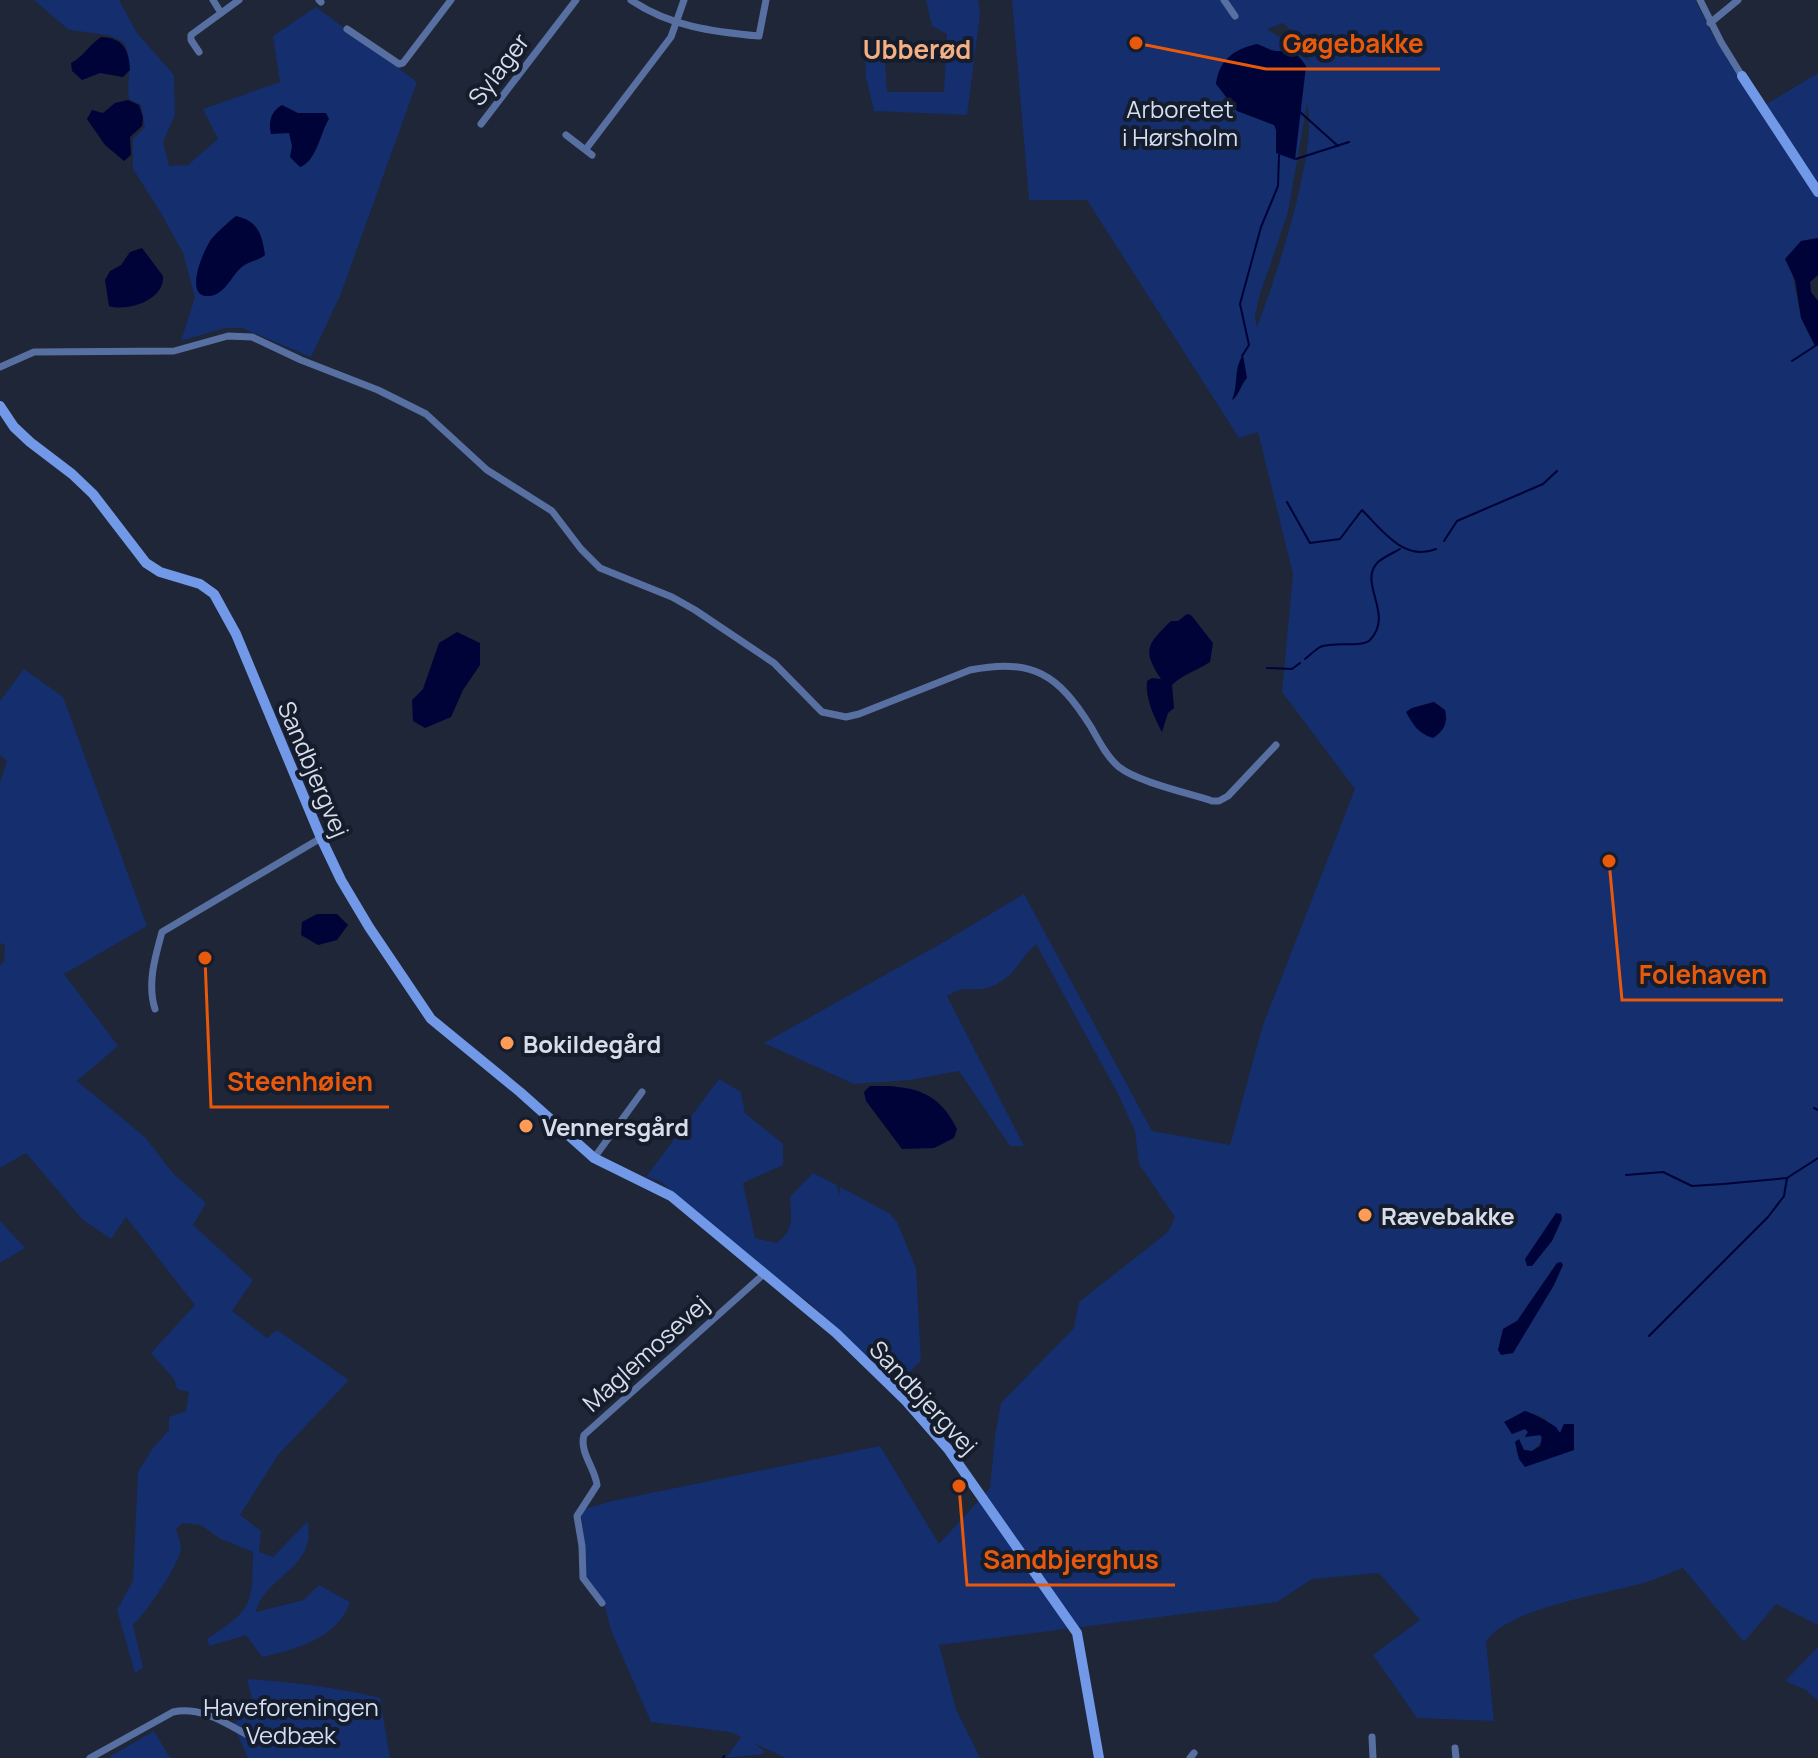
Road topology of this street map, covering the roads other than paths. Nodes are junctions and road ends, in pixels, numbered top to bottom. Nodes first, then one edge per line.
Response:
1 (213, 0) edge
2 (239, 0) edge
3 (451, 0) edge
4 (576, 0) edge
5 (631, 0) edge
6 (684, 0) edge
7 (766, 0) edge
8 (1224, 0) edge
9 (1700, 0) edge
10 (1738, 0) edge
11 (221, 13) junction
12 (1235, 16) dead end
13 (677, 23) junction
14 (1710, 23) junction
15 (347, 29) dead end
16 (199, 52) dead end
17 (1742, 76) joint
18 (481, 124) dead end
19 (566, 135) dead end
20 (1818, 192) edge
21 (0, 367) edge
22 (0, 406) edge
23 (1276, 745) dead end
24 (321, 838) junction
25 (155, 1009) dead end
26 (642, 1092) dead end
27 (594, 1158) junction
28 (765, 1273) junction
29 (602, 1603) dead end
30 (1372, 1737) dead end
31 (257, 1740) dead end
32 (1455, 1748) dead end
33 (90, 1758) edge
34 (1099, 1758) edge
35 (1373, 1758) edge
36 (1456, 1758) edge

1 - 11 street
2 - 11 street
3 - 15 street
4 - 18 street, Sylager
5 - 13 street
6 - 13 street
7 - 13 street
8 - 12 street
9 - 14 street
10 - 14 street
11 - 16 street
13 - 19 street
14 - 17 street
17 - 20 street
21 - 23 street
22 - 24 street, Sandbjergvej
24 - 25 street
24 - 27 street, Sandbjergvej
26 - 27 street
27 - 28 street, Sandbjergvej
28 - 29 street, Maglemosevej
28 - 34 street, Sandbjergvej
30 - 35 street
31 - 33 street
32 - 36 street

